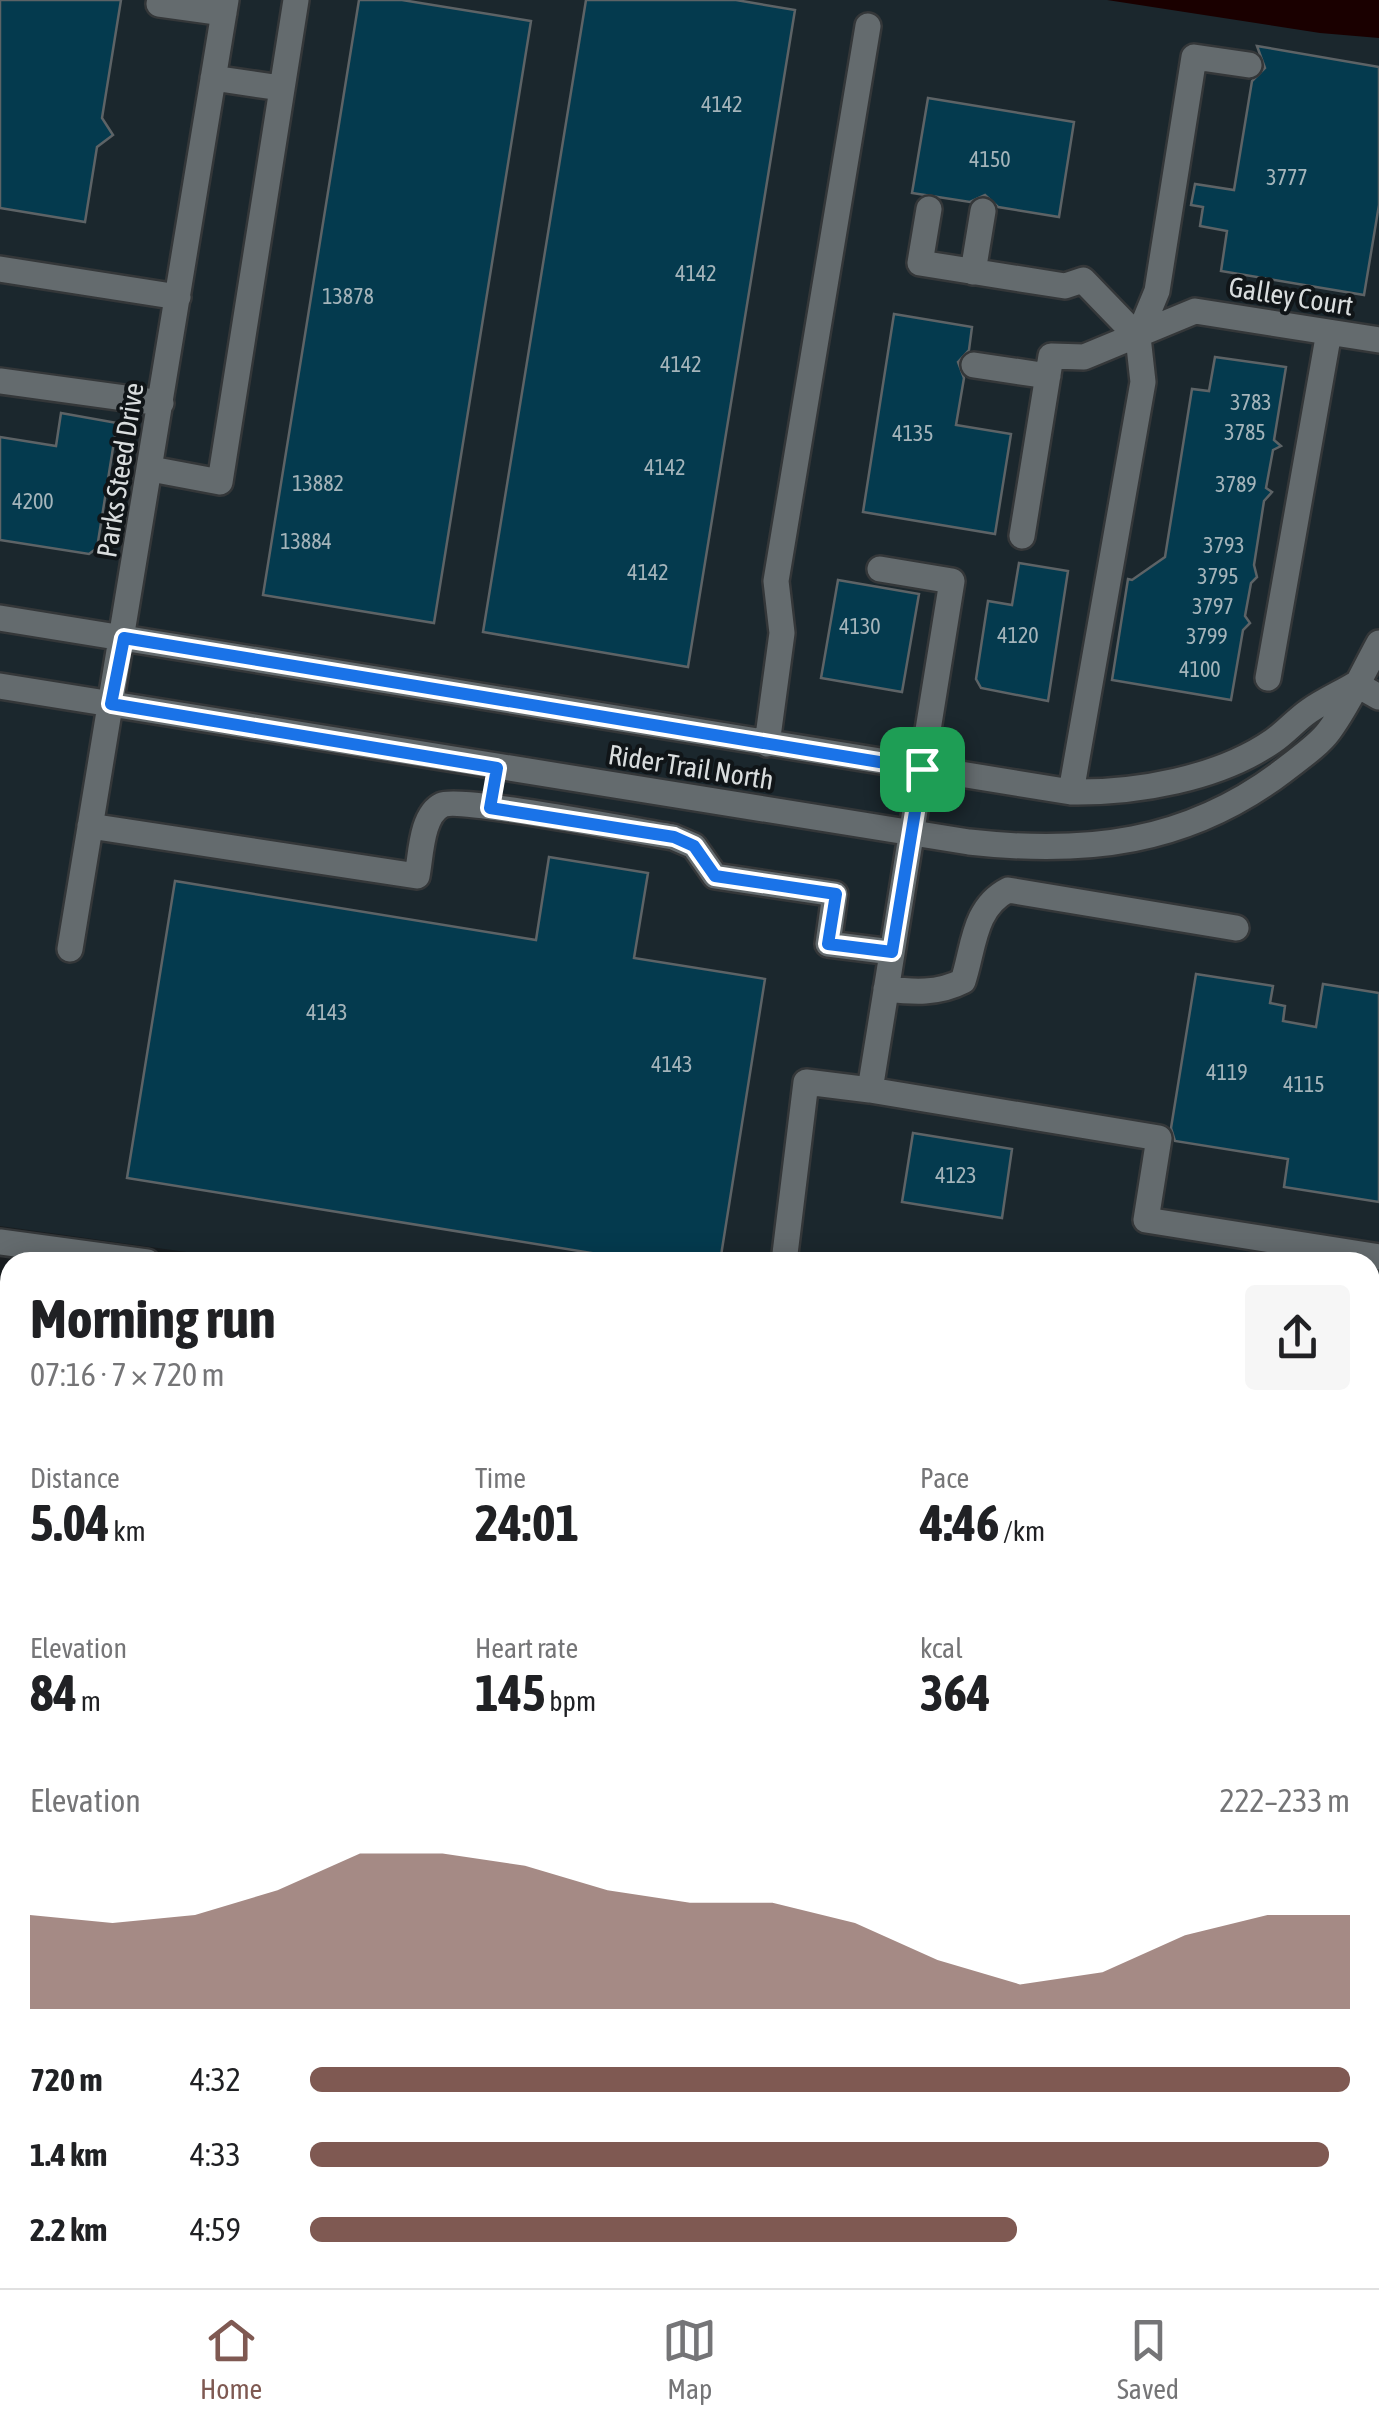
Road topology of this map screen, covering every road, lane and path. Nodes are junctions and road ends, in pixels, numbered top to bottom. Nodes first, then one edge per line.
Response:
1 (296, 0) edge
2 (159, 4) dead end
3 (225, 7) edge
4 (868, 26) dead end
5 (1250, 65) dead end
6 (214, 78) junction
7 (281, 88) junction
8 (929, 209) dead end
9 (983, 210) dead end
10 (0, 269) edge
11 (973, 272) junction
12 (178, 298) junction
13 (1328, 332) junction
14 (1138, 336) junction
15 (1379, 340) edge
16 (974, 365) dead end
17 (1048, 376) junction
18 (0, 381) edge
19 (161, 402) junction
20 (151, 470) junction
21 (1022, 536) dead end
22 (880, 569) dead end
23 (0, 618) edge
24 (124, 638) junction
25 (1379, 643) edge
26 (1268, 678) dead end
27 (0, 686) edge
28 (1368, 690) edge
29 (111, 704) junction
30 (1330, 710) junction
31 (767, 744) junction
32 (508, 769) junction
33 (922, 769) junction
34 (1071, 792) junction
35 (502, 810) junction
36 (90, 826) junction
37 (910, 830) junction
38 (1236, 928) dead end
39 (70, 948) dead end
40 (892, 952) junction
41 (886, 989) junction
42 (870, 1090) junction
43 (0, 1242) edge
44 (74, 1252) edge
45 (785, 1252) edge
46 (1348, 1252) edge

1 - 7 street
2 - 3 street
3 - 6 street, Parks Steed Drive
4 - 31 street
5 - 14 street
6 - 7 street
6 - 12 street, Parks Steed Drive
7 - 20 street
8 - 11 street
9 - 11 street
10 - 12 street
11 - 14 street
12 - 19 street, Parks Steed Drive
13 - 14 street, Galley Court
13 - 15 street, Galley Court
13 - 26 street
14 - 17 street, Galley Court
14 - 34 street
16 - 17 street
17 - 21 street
18 - 19 street
19 - 20 street, Parks Steed Drive
20 - 24 street, Parks Steed Drive
22 - 33 street
23 - 24 street, Rider Trail North
24 - 29 street, Parks Steed Drive
24 - 31 street, Rider Trail North
25 - 28 street
27 - 29 street, Rider Trail North
28 - 30 street
29 - 32 street, Rider Trail North
29 - 36 street, Parks Steed Drive
30 - 34 street, Rider Trail North
30 - 37 street, Rider Trail North
31 - 33 street, Rider Trail North
32 - 35 street
32 - 37 street, Rider Trail North
33 - 34 street, Rider Trail North
33 - 37 street
35 - 36 street
35 - 40 street
36 - 39 street, Parks Steed Drive
37 - 40 street
38 - 41 street
40 - 41 street
41 - 42 street
42 - 45 street
42 - 46 street
43 - 44 street

